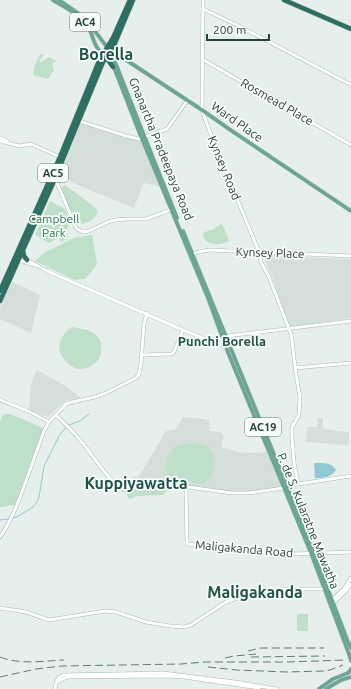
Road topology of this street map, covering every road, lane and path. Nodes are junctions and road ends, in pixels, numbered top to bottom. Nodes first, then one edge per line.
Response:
1 (53, 0) edge
2 (59, 0) edge
3 (130, 0) edge
4 (133, 0) edge
5 (203, 0) edge
6 (284, 0) edge
7 (203, 9) junction
8 (351, 29) edge
9 (107, 52) junction
10 (202, 59) junction
11 (103, 62) junction
12 (113, 67) junction
13 (351, 85) edge
14 (187, 100) junction
15 (202, 100) junction
16 (192, 103) junction
17 (202, 110) junction
18 (214, 118) junction
19 (79, 121) junction
20 (205, 121) junction
21 (0, 138) edge
22 (143, 138) junction
23 (0, 141) edge
24 (13, 144) junction
25 (351, 145) edge
26 (62, 157) junction
27 (56, 178) junction
28 (172, 209) junction
29 (351, 211) edge
30 (23, 251) junction
31 (259, 252) junction
32 (192, 255) junction
33 (351, 256) edge
34 (17, 258) junction
35 (28, 260) junction
36 (40, 268) junction
37 (0, 291) edge
38 (0, 301) edge
39 (147, 313) junction
40 (351, 321) edge
41 (288, 328) junction
42 (184, 330) junction
43 (209, 340) junction
44 (224, 340) junction
45 (142, 355) junction
46 (351, 363) edge
47 (295, 368) junction
48 (0, 400) edge
49 (56, 415) junction
50 (49, 422) junction
51 (351, 476) edge
52 (298, 484) junction
53 (186, 487) junction
54 (286, 488) junction
55 (0, 537) edge
56 (351, 552) edge
57 (312, 553) junction
58 (351, 578) edge
59 (351, 584) edge
60 (325, 588) junction
61 (331, 602) junction
62 (0, 608) edge
63 (350, 647) edge
64 (351, 661) edge
65 (351, 670) edge
66 (77, 676) junction
67 (350, 676) edge
68 (55, 689) edge
69 (264, 689) edge
70 (277, 689) edge
71 (319, 689) edge
72 (326, 689) edge

1 - 9 main road, AC4
2 - 9 main road, AC4
3 - 9 highway
4 - 9 highway
5 - 7 street, Kynsey Road
6 - 8 highway
7 - 10 street, Kynsey Road
7 - 13 street
9 - 11 highway, AC5
9 - 12 main road, Gnanartha Pradeepaya Road / AC19
9 - 14 main road, Ward Place
9 - 22 main road, Gnanartha Pradeepaya Road / AC19
9 - 26 highway, AC5
10 - 15 street, Kynsey Road
10 - 25 street, Rosmead Place
11 - 12 highway
11 - 19 highway, AC5
12 - 22 main road, Gnanartha Pradeepaya Road / AC19
14 - 16 main road, Ward Place
14 - 22 street
15 - 16 street
15 - 17 street, Kynsey Road
16 - 17 main road, Ward Place
17 - 18 main road, Ward Place
17 - 20 street, Kynsey Road
18 - 20 street
18 - 29 main road, Ward Place
19 - 22 street
19 - 26 highway, AC5
20 - 31 street, Kynsey Road
21 - 24 street
22 - 28 main road, Gnanartha Pradeepaya Road / AC19
23 - 24 street
24 - 26 street
26 - 27 highway, AC5
26 - 34 highway, AC5
27 - 28 street
27 - 30 highway, AC5
28 - 32 main road, Gnanartha Pradeepaya Road / AC19
30 - 34 highway, AC5
30 - 35 highway
31 - 32 street, Kynsey Place
31 - 33 street, Kynsey Place
31 - 41 street, Kynsey Road
32 - 44 main road, P. de S. Kularatne Mawatha / AC19
34 - 35 street
34 - 36 street
34 - 37 highway, AC5
34 - 38 highway, AC5
35 - 36 street
36 - 39 street
39 - 42 street
39 - 45 street
40 - 41 street
41 - 44 street
41 - 47 street, Kynsey Road
42 - 43 street
42 - 45 street
43 - 44 street
43 - 44 street
44 - 54 main road, P. de S. Kularatne Mawatha / AC19
44 - 54 main road, P. de S. Kularatne Mawatha / AC19
45 - 49 street
46 - 47 street
47 - 52 street, Kynsey Road
48 - 50 street
49 - 50 street
49 - 53 street
50 - 55 street
51 - 52 street
52 - 54 street
53 - 54 street
53 - 57 street, Maligakanda Road
54 - 57 main road, P. de S. Kularatne Mawatha / AC19
56 - 57 street
57 - 60 main road, P. de S. Kularatne Mawatha / AC19
57 - 61 main road, P. de S. Kularatne Mawatha / AC19
58 - 61 street
59 - 61 street
60 - 61 main road, P. de S. Kularatne Mawatha / AC19
60 - 62 street
61 - 63 main road, P. de S. Kularatne Mawatha / AC19
61 - 64 main road, P. de S. Kularatne Mawatha / AC19, bridge
65 - 71 main road
66 - 68 street
66 - 69 street
66 - 70 street
67 - 72 main road

